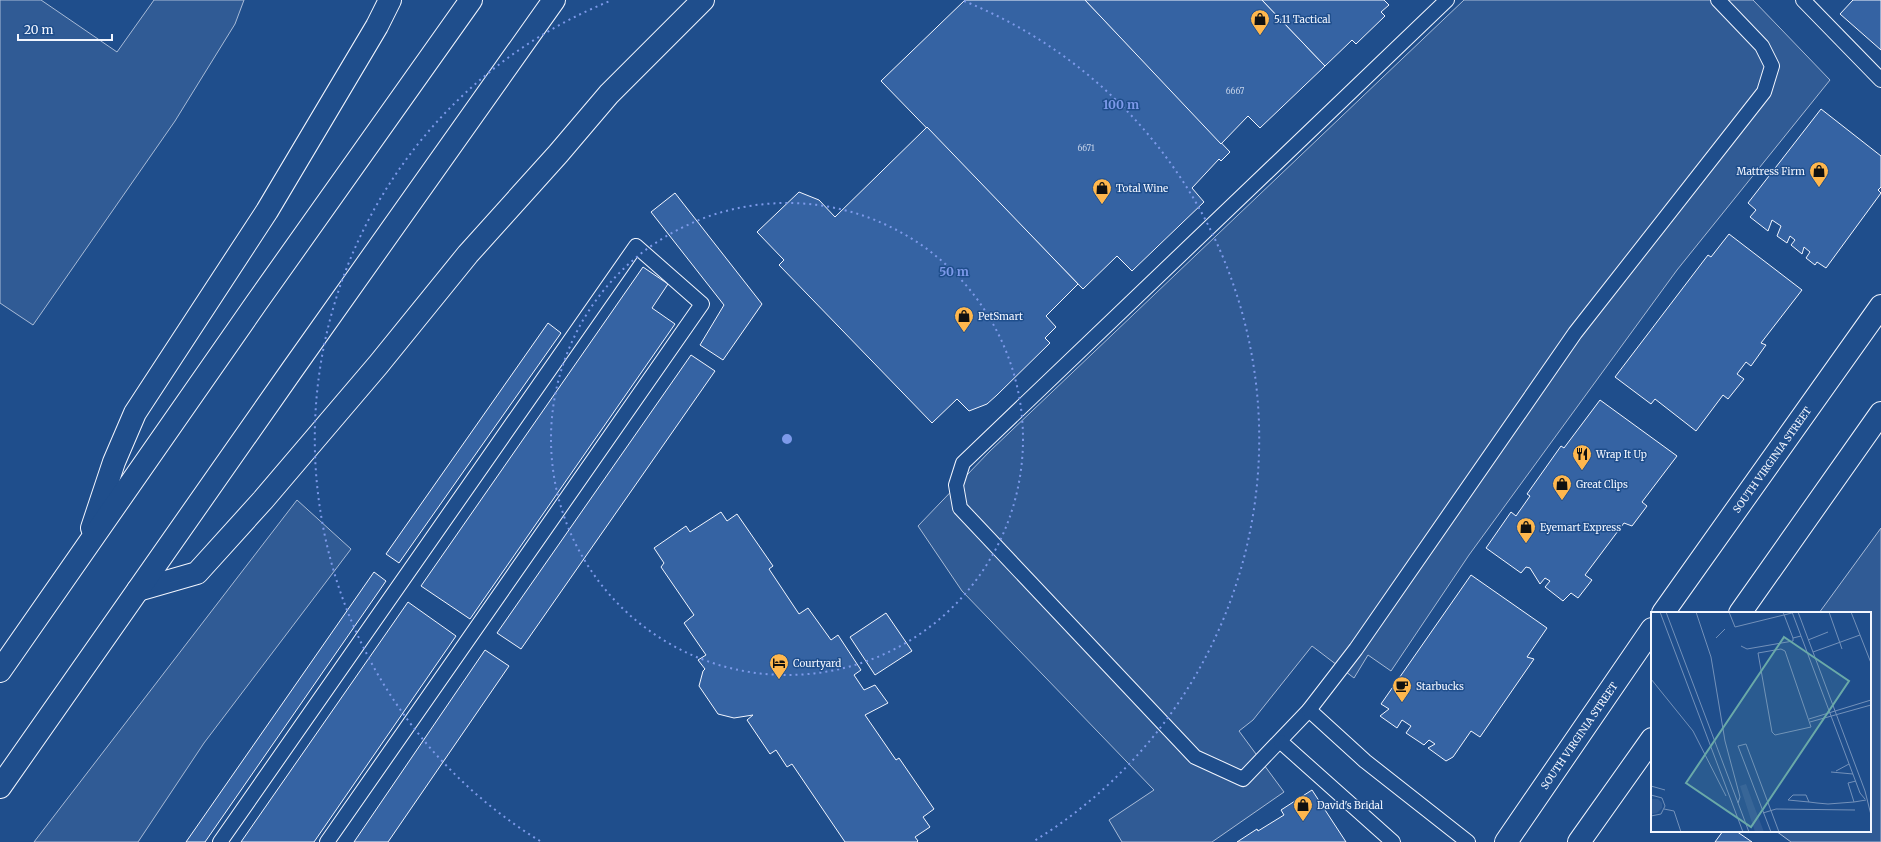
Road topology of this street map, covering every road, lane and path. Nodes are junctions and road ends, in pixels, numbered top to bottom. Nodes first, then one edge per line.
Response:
1 (390, 0) edge
2 (471, 0) edge
3 (554, 0) edge
4 (703, 0) edge
5 (1447, 0) edge
6 (1718, 0) edge
7 (1803, 0) edge
8 (1881, 80) edge
9 (1881, 306) edge
10 (1881, 413) edge
11 (85, 550) junction
12 (138, 590) junction
13 (1664, 612) edge
14 (1741, 612) edge
15 (1651, 630) edge
16 (0, 671) edge
17 (1309, 710) junction
18 (1651, 740) edge
19 (1280, 742) junction
20 (0, 787) edge
21 (220, 842) edge
22 (327, 842) edge
23 (1393, 842) edge
24 (1468, 842) edge
25 (1506, 842) edge
26 (1579, 842) edge

1 - 11 main road
2 - 11 main road
3 - 12 main road
4 - 12 main road
5 - 19 lane
6 - 17 lane
7 - 8 lane
9 - 13 main road, SOUTH VIRGINIA STREET
10 - 14 main road
11 - 16 main road
12 - 20 main road
15 - 25 main road, SOUTH VIRGINIA STREET
17 - 19 lane
17 - 24 lane
18 - 26 main road
19 - 23 lane
21 - 22 lane

